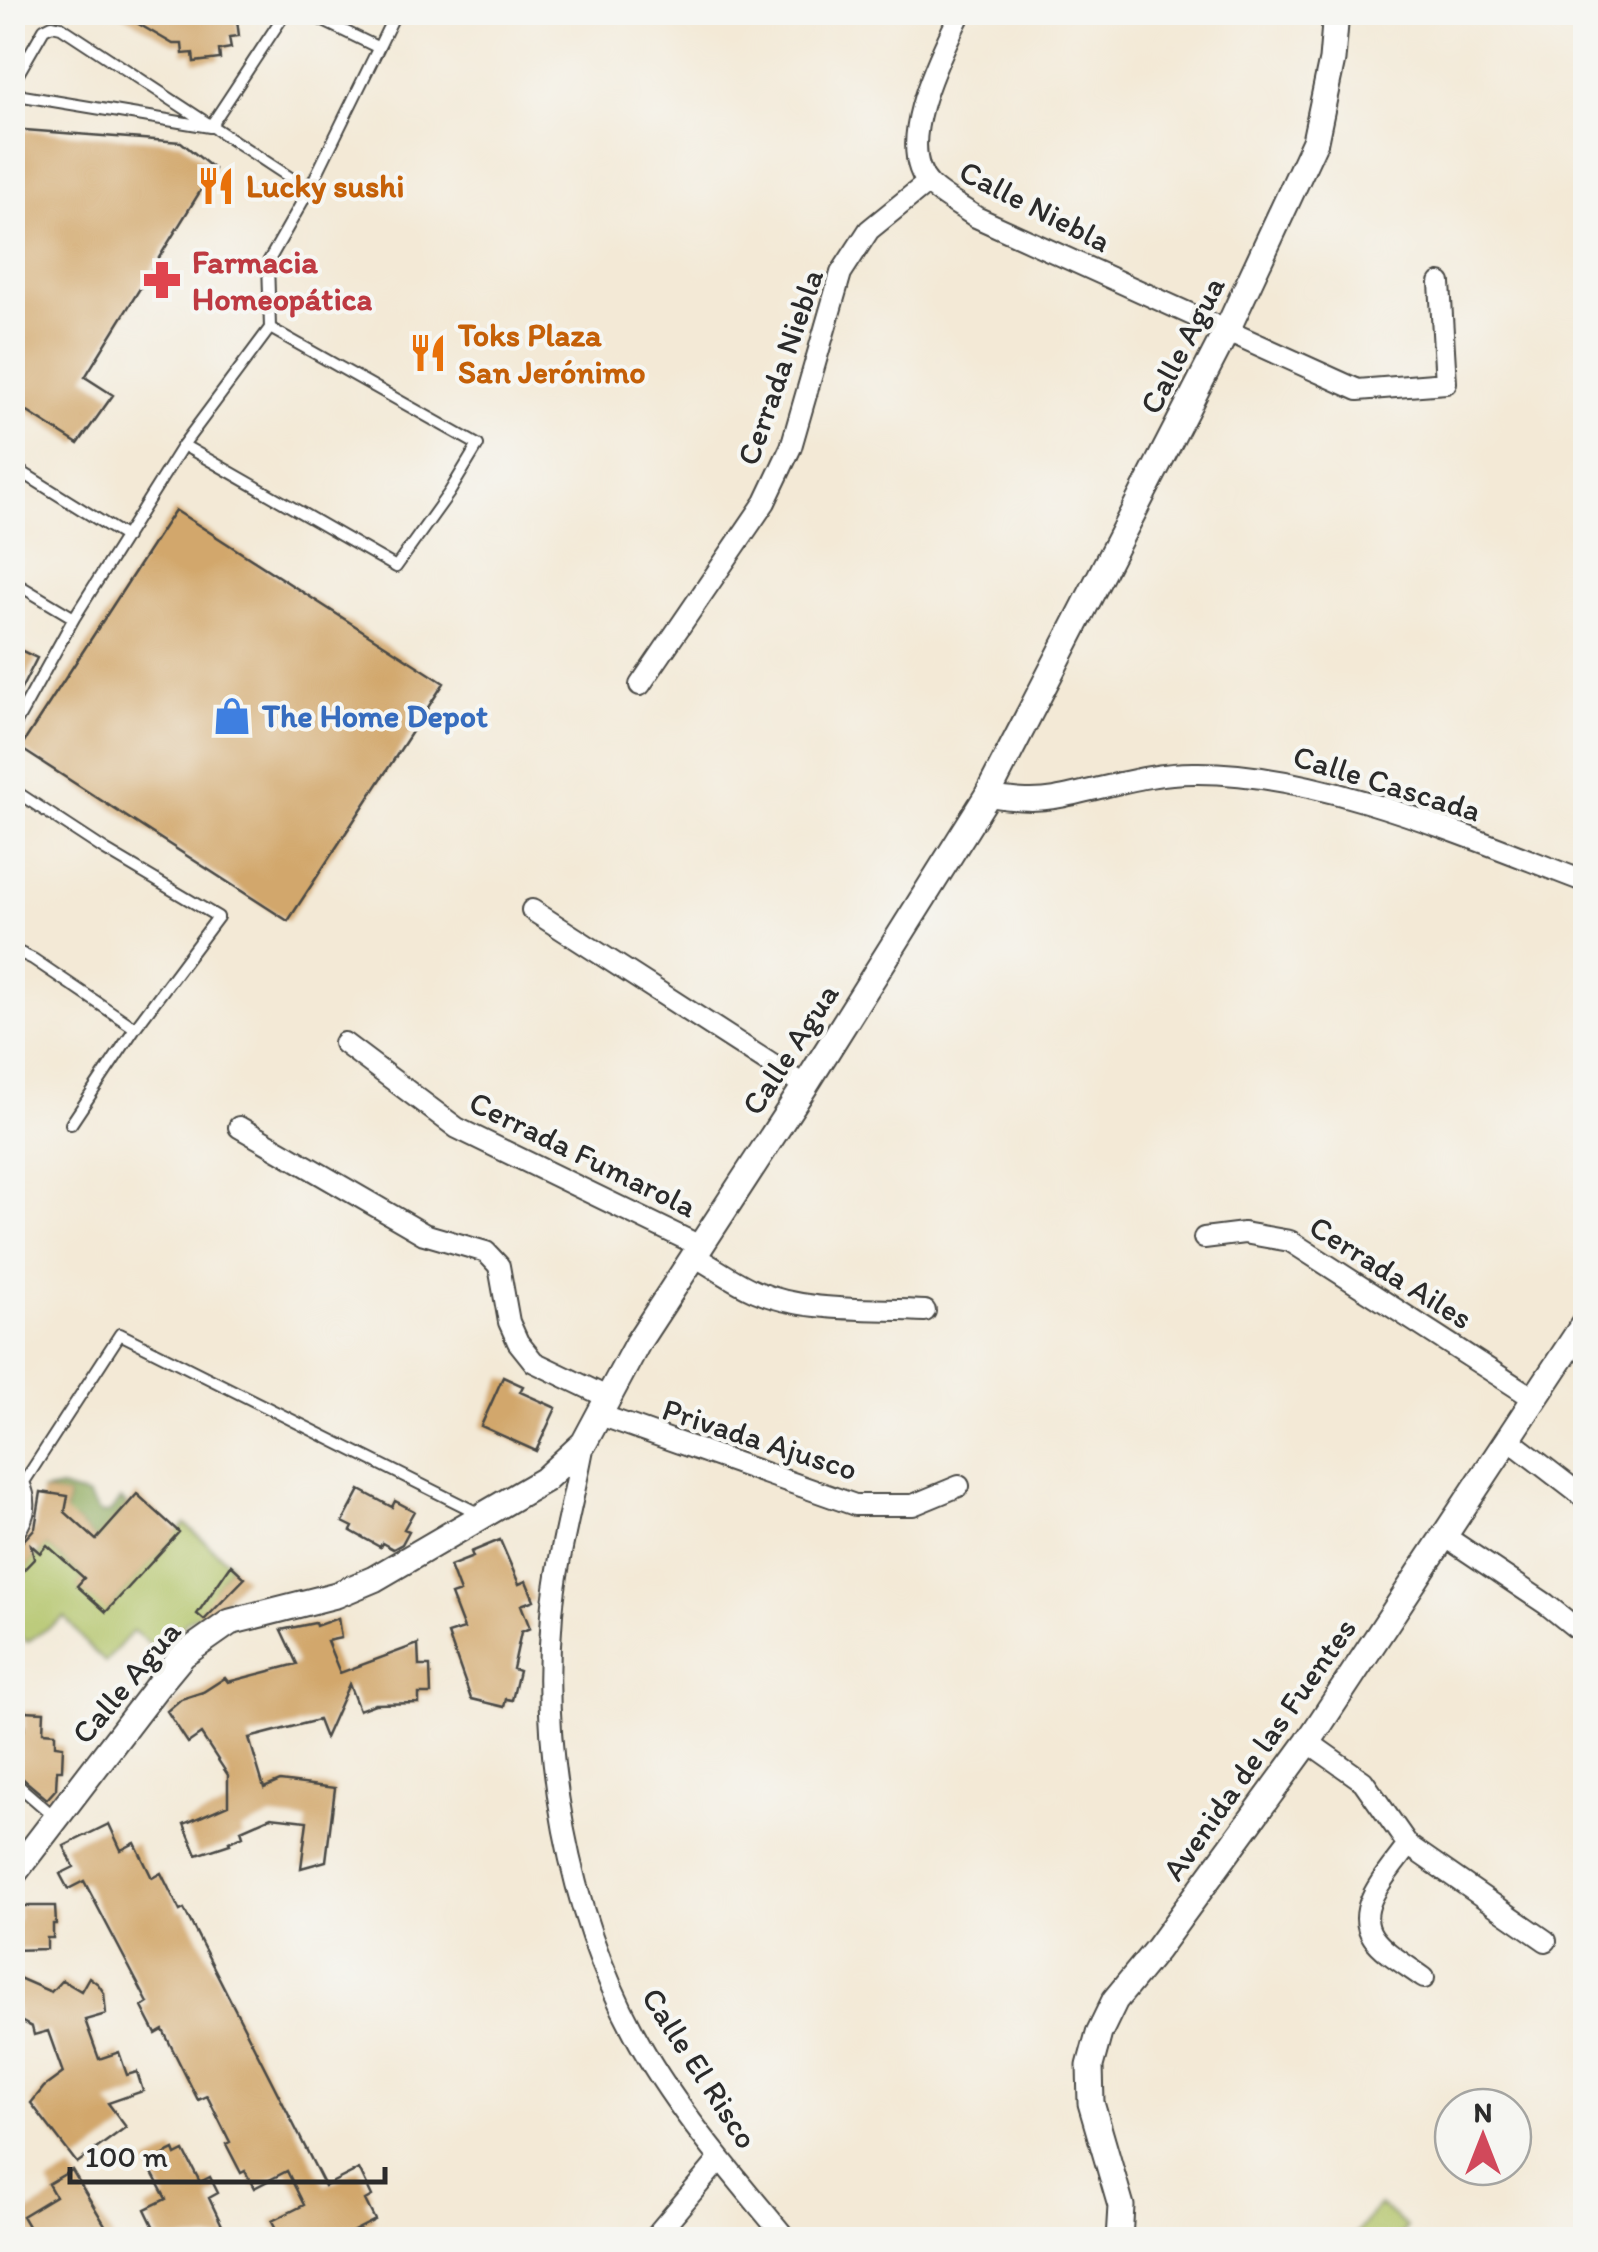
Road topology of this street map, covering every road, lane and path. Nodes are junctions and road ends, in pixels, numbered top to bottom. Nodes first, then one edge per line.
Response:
1 (286, 12) edge
2 (396, 12) edge
3 (961, 12) edge
4 (1336, 12) edge
5 (306, 13) edge
6 (377, 46) junction
7 (210, 127) junction
8 (927, 183) junction
9 (309, 190) junction
10 (1440, 283) dead end
11 (270, 328) junction
12 (1227, 330) junction
13 (184, 444) junction
14 (12, 466) edge
15 (126, 537) junction
16 (12, 581) edge
17 (74, 618) junction
18 (640, 685) dead end
19 (12, 730) edge
20 (16, 792) edge
21 (987, 796) junction
22 (12, 810) edge
23 (1586, 882) edge
24 (532, 910) dead end
25 (12, 949) edge
26 (135, 1028) junction
27 (344, 1043) dead end
28 (806, 1086) junction
29 (71, 1124) dead end
30 (239, 1127) dead end
31 (1204, 1238) dead end
32 (697, 1250) junction
33 (925, 1311) dead end
34 (1586, 1321) edge
35 (1535, 1399) junction
36 (605, 1406) junction
37 (1508, 1439) junction
38 (584, 1442) junction
39 (960, 1486) dead end
40 (1586, 1499) edge
41 (486, 1517) junction
42 (1443, 1535) junction
43 (12, 1542) edge
44 (1586, 1636) edge
45 (1308, 1742) junction
46 (12, 1780) edge
47 (57, 1818) junction
48 (1408, 1845) junction
49 (12, 1876) edge
50 (1546, 1942) dead end
51 (1424, 1978) dead end
52 (720, 2159) junction
53 (652, 2240) edge
54 (788, 2240) edge
55 (1119, 2240) edge

1 - 7 lane
2 - 6 lane
3 - 8 street, Calle Niebla
4 - 12 street, Calle Agua
5 - 6 lane
6 - 9 lane
7 - 7 lane
7 - 9 lane
8 - 12 street, Calle Niebla
8 - 18 street, Cerrada Niebla
9 - 11 lane
10 - 12 street, Calle Niebla
11 - 13 lane
11 - 13 lane
12 - 21 street, Calle Agua
13 - 15 lane
14 - 15 lane
15 - 17 lane
16 - 17 lane
17 - 19 lane
20 - 22 lane
20 - 26 lane
21 - 23 street, Calle Cascada
21 - 28 street, Calle Agua
24 - 28 street
25 - 26 lane
26 - 29 lane
27 - 32 street, Cerrada Fumarola
28 - 32 street, Calle Agua
30 - 36 street, Privada Ajusco
31 - 35 street, Cerrada Ailes
32 - 33 street, Cerrada Fumarola
32 - 36 street, Calle Agua
34 - 35 street, Avenida de las Fuentes
35 - 37 street, Avenida de las Fuentes
36 - 38 street, Calle Agua
36 - 39 street, Privada Ajusco
37 - 40 street
37 - 42 street, Avenida de las Fuentes
38 - 41 street, Calle Agua
38 - 52 street, Calle El Risco
41 - 43 lane
41 - 47 street, Calle Agua
42 - 44 street
42 - 45 street, Avenida de las Fuentes
45 - 48 street
45 - 55 street, Avenida de las Fuentes
46 - 47 lane
47 - 49 street, Calle Agua
48 - 50 street
48 - 51 street
52 - 53 street
52 - 54 street, Calle El Risco

